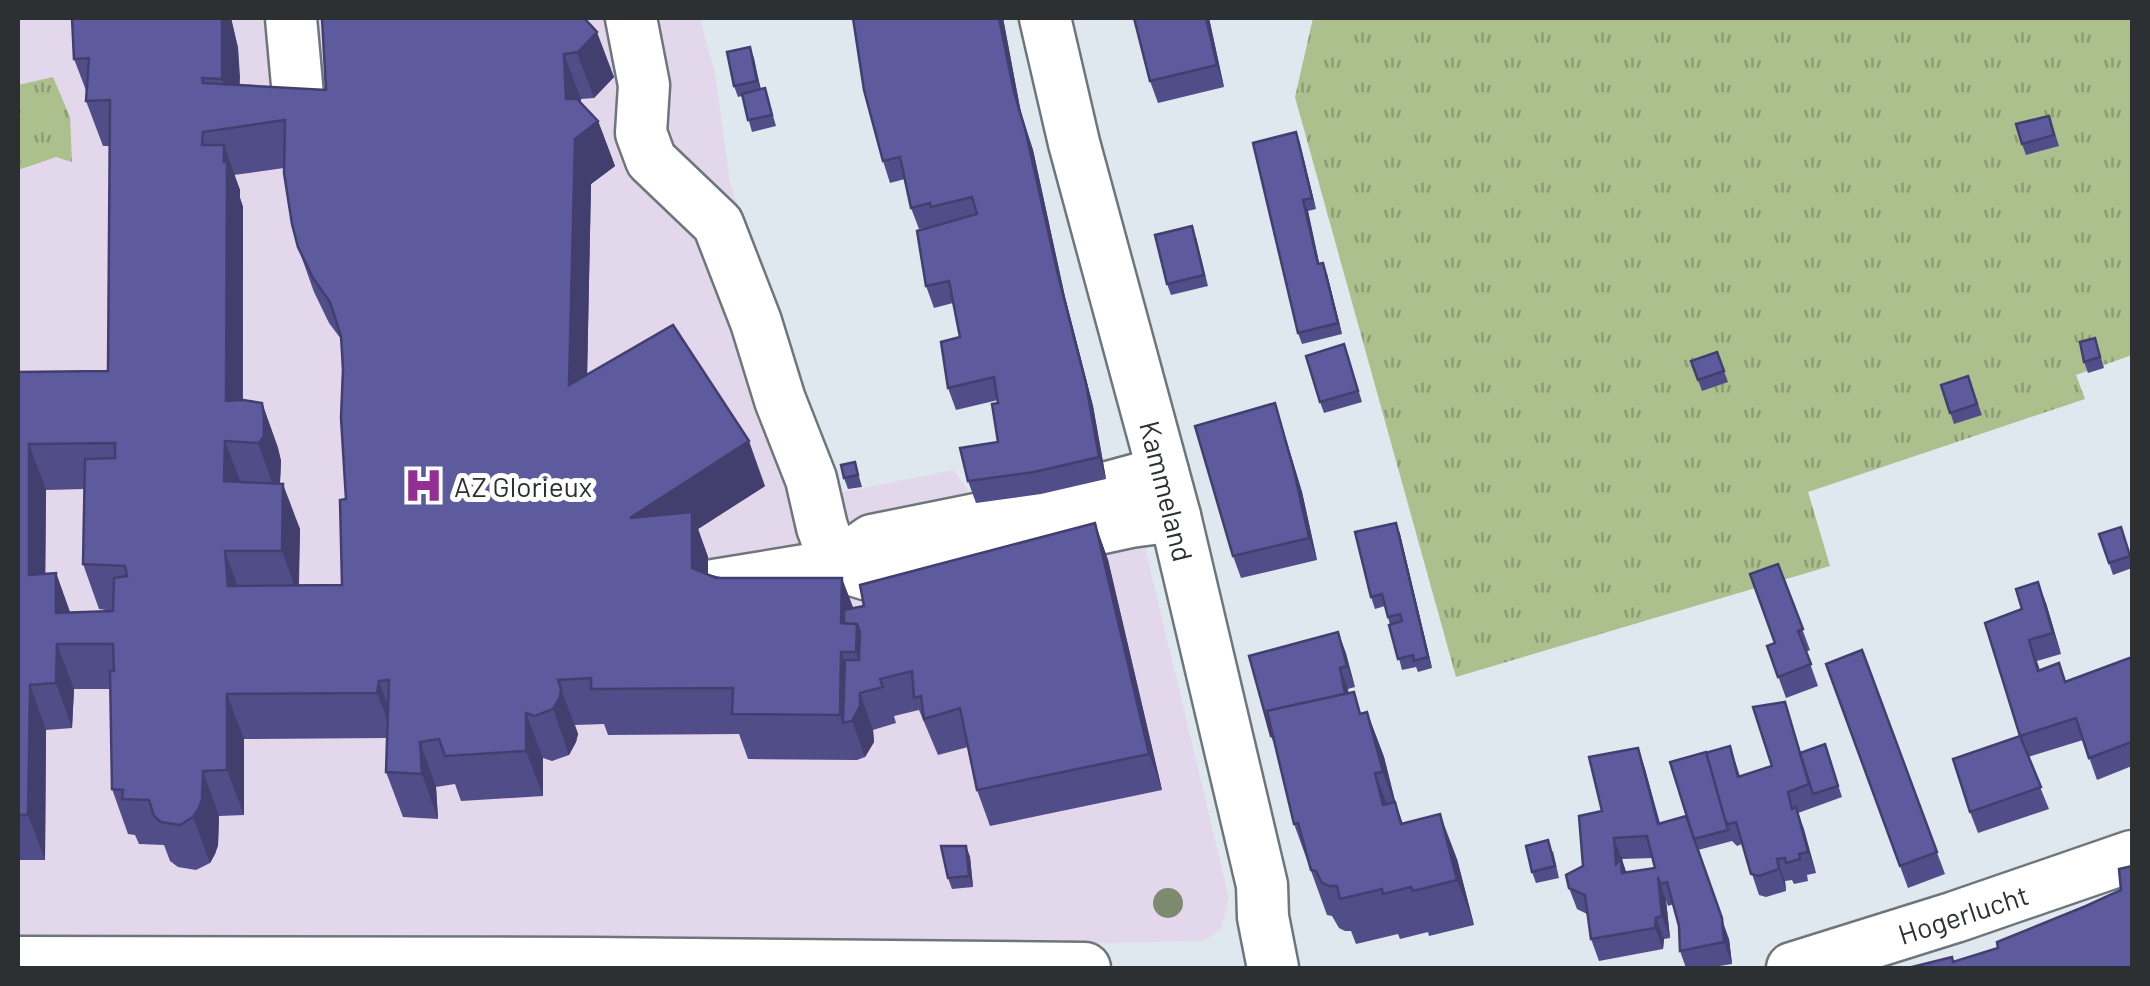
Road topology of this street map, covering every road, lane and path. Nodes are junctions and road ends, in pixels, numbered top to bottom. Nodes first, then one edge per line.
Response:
1 (291, 18) edge
2 (631, 18) edge
3 (1044, 18) edge
4 (299, 108) edge
5 (1169, 494) junction
6 (836, 565) junction
7 (708, 586) edge
8 (2132, 856) edge
9 (18, 962) edge
10 (1085, 968) edge
11 (1273, 968) edge
12 (1792, 968) edge

1 - 4 street
2 - 6 street
3 - 5 street, Kammeland
5 - 6 street
5 - 11 street, Kammeland
6 - 7 street
8 - 12 street, Hogerlucht
9 - 10 street

